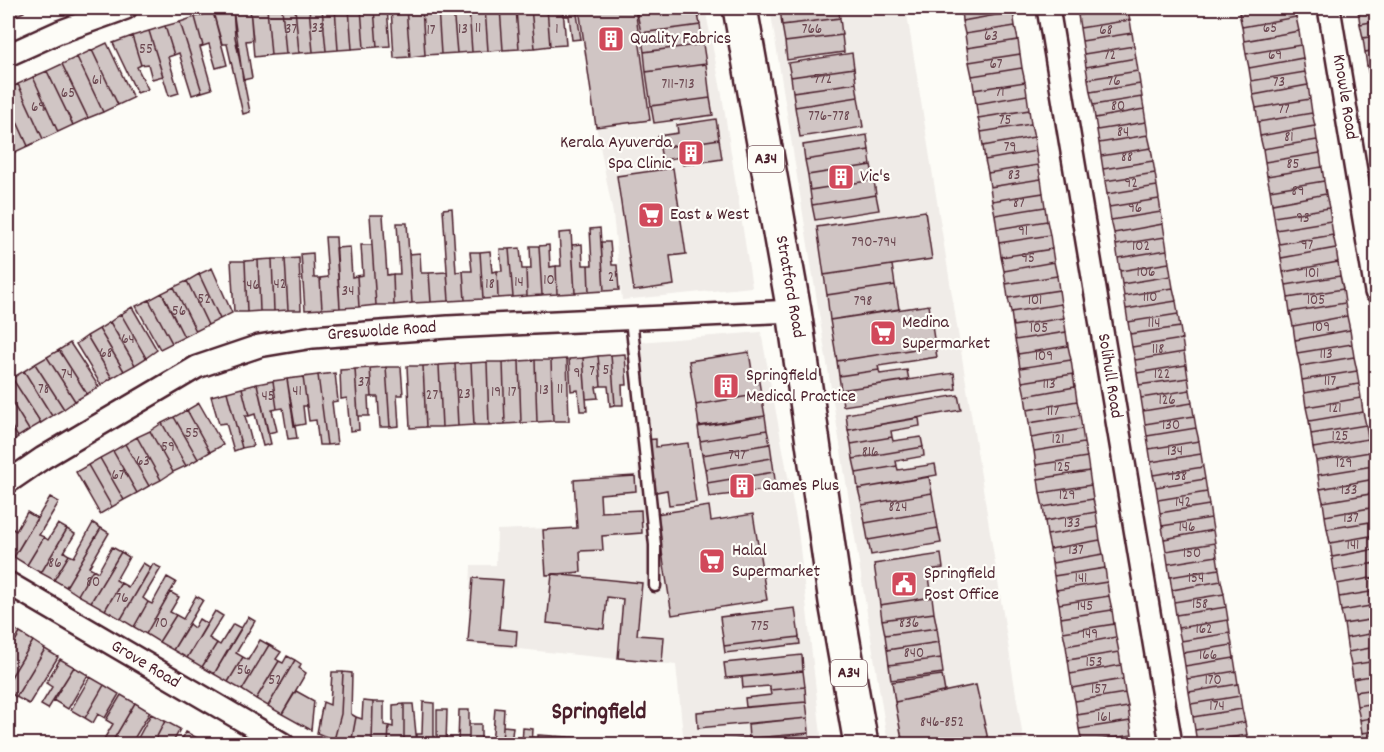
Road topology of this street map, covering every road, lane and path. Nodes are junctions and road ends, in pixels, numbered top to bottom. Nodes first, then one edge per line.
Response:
1 (126, 8) edge
2 (740, 8) edge
3 (1048, 8) edge
4 (1329, 8) edge
5 (8, 55) edge
6 (1377, 292) edge
7 (794, 311) junction
8 (631, 319) junction
9 (8, 482) edge
10 (8, 584) edge
11 (655, 586) dead end
12 (284, 744) edge
13 (861, 744) edge
14 (1171, 744) edge

1 - 5 street
2 - 7 highway, Stratford Road / A34
3 - 14 street, Solihull Road
4 - 6 street, Knowle Road
7 - 8 street, Greswolde Road
7 - 13 highway, Stratford Road / A34
8 - 9 street, Greswolde Road
8 - 11 lane
10 - 12 street, Grove Road

